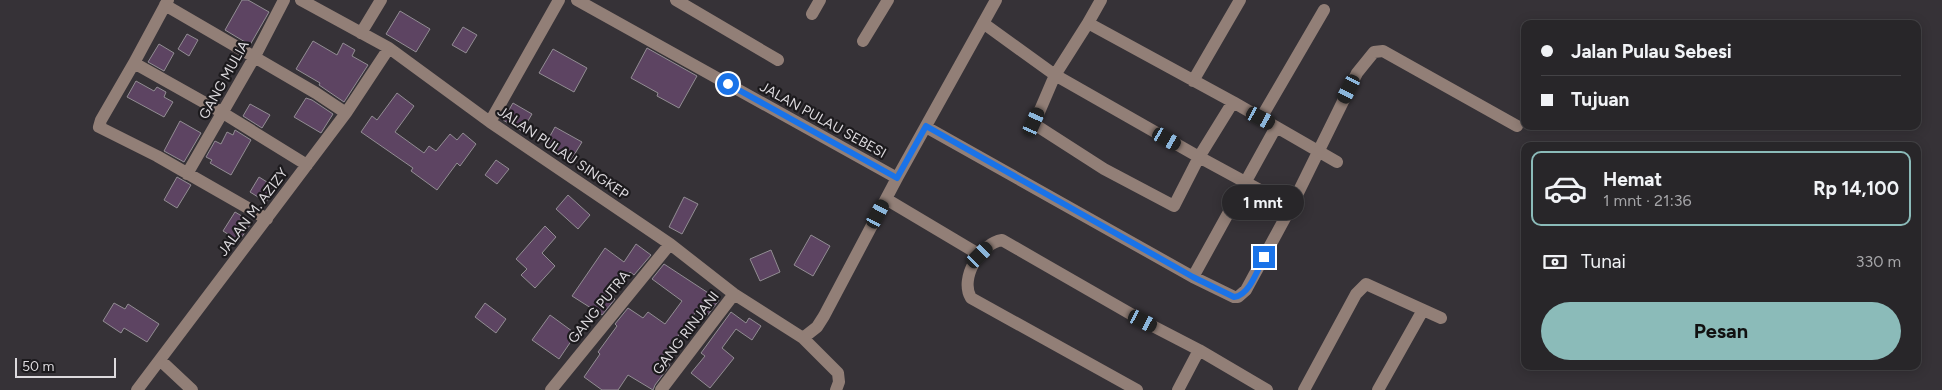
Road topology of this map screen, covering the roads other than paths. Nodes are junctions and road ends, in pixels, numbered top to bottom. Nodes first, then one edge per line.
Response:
1 (284, 0) edge
2 (301, 0) edge
3 (381, 0) edge
4 (559, 0) edge
5 (577, 0) edge
6 (676, 0) edge
7 (820, 0) edge
8 (888, 0) edge
9 (1101, 0) edge
10 (1240, 0) edge
11 (992, 1) edge
12 (167, 2) edge
13 (1324, 10) dead end
14 (812, 14) dead end
15 (982, 23) junction
16 (1088, 23) junction
17 (361, 33) junction
18 (863, 41) dead end
19 (389, 48) junction
20 (255, 56) junction
21 (778, 60) dead end
22 (134, 63) junction
23 (1055, 75) junction
24 (1193, 80) junction
25 (1233, 102) junction
26 (223, 113) junction
27 (346, 113) junction
28 (1261, 118) junction
29 (490, 122) junction
30 (926, 126) junction
31 (1517, 126) dead end
32 (1276, 127) junction
33 (1318, 152) junction
34 (1200, 158) junction
35 (1337, 162) dead end
36 (307, 165) junction
37 (188, 174) junction
38 (897, 178) junction
39 (1246, 183) junction
40 (886, 198) junction
41 (1291, 207) junction
42 (267, 219) junction
43 (670, 244) junction
44 (980, 255) junction
45 (1193, 277) junction
46 (734, 294) junction
47 (1423, 310) junction
48 (1441, 318) dead end
49 (803, 338) junction
50 (1200, 350) junction
51 (160, 360) junction
52 (1262, 389) edge
53 (138, 390) edge
54 (192, 390) edge
55 (551, 390) edge
56 (662, 390) edge
57 (836, 390) edge
58 (1136, 390) edge
59 (1178, 390) edge
60 (1304, 390) edge
61 (1378, 390) edge

1 - 20 street, GANG MULIA
2 - 17 street, JALAN PULAU SINGKEP
3 - 17 street
4 - 29 street
5 - 38 street, JALAN PULAU SEBESI
6 - 21 street
7 - 14 street
8 - 18 street
9 - 16 street
10 - 24 street
11 - 15 street
12 - 20 street
12 - 22 street
13 - 28 street
15 - 23 street
15 - 30 street
16 - 23 street
16 - 24 street
17 - 19 street, JALAN PULAU SINGKEP
19 - 27 street, JALAN M. AZIZY
19 - 29 street, JALAN PULAU SINGKEP
20 - 26 street, GANG MULIA
20 - 27 street
22 - 26 street
22 - 37 street
23 - 34 street
23 - 34 street
24 - 25 street
25 - 28 street
25 - 34 street
26 - 36 street
26 - 37 street, GANG MULIA
27 - 36 street, JALAN M. AZIZY
28 - 32 street
29 - 43 street, JALAN PULAU SINGKEP
30 - 38 street
30 - 45 street
31 - 33 street
32 - 33 street
32 - 39 street
33 - 35 street
33 - 41 street
34 - 39 street
36 - 42 street, JALAN M. AZIZY
37 - 42 street
38 - 40 street
39 - 41 street
39 - 45 street
40 - 44 street
40 - 49 street
41 - 45 street
42 - 51 street, JALAN M. AZIZY
43 - 46 street, JALAN PULAU SINGKEP
43 - 55 street, GANG PUTRA
44 - 50 street
44 - 58 street
46 - 49 street, JALAN PULAU SINGKEP
46 - 56 street, GANG RINJANI
47 - 48 street
47 - 60 street
47 - 61 street
49 - 57 street, JALAN PULAU SINGKEP
50 - 52 street
50 - 59 street
51 - 53 street, JALAN M. AZIZY
51 - 54 street

